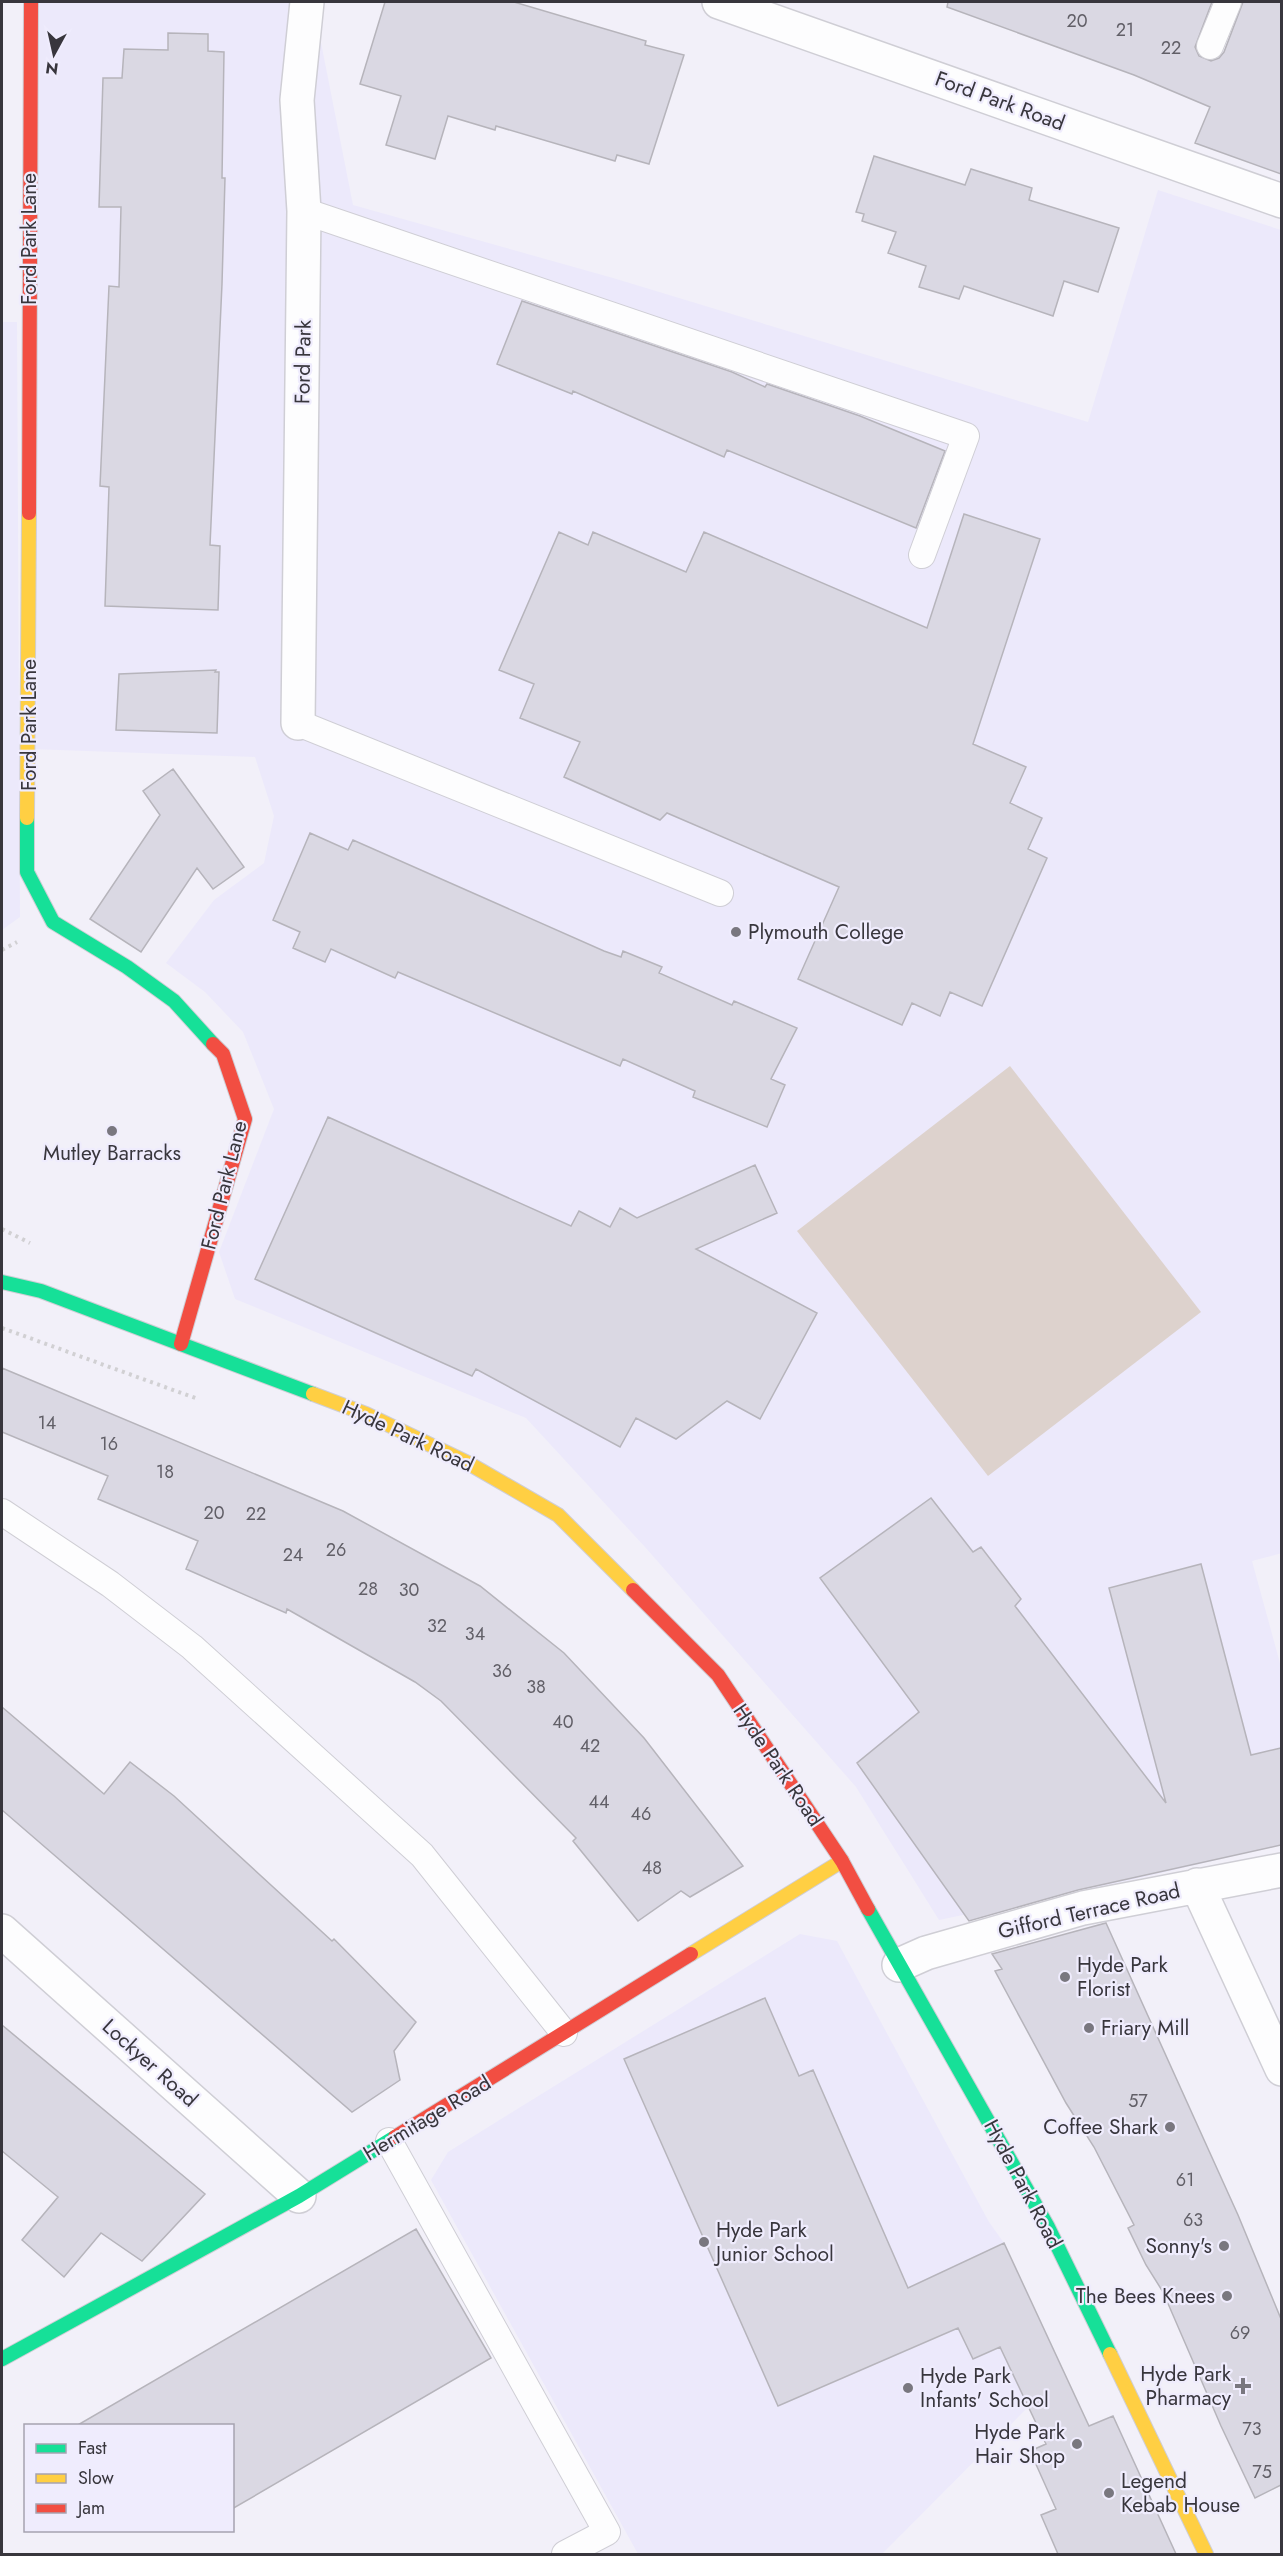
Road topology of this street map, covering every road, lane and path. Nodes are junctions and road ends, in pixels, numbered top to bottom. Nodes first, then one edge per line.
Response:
1 (307, 2) edge
2 (719, 2) edge
3 (1228, 2) edge
4 (31, 7) edge
5 (1210, 46) dead end
6 (1281, 201) edge
7 (304, 211) junction
8 (922, 555) dead end
9 (298, 723) joint
10 (720, 893) dead end
11 (17, 1271) dead end
12 (2, 1282) edge
13 (41, 1291) junction
14 (2, 1328) edge
15 (181, 1344) junction
16 (202, 1400) dead end
17 (2, 1512) edge
18 (842, 1861) junction
19 (1281, 1870) edge
20 (1197, 1886) junction
21 (2, 1931) edge
22 (899, 1965) junction
23 (564, 2033) junction
24 (1281, 2069) edge
25 (389, 2141) junction
26 (299, 2196) junction
27 (2, 2359) edge
28 (565, 2554) edge
29 (1206, 2554) edge

1 - 7 street, Ford Park
2 - 6 street, Ford Park Road
3 - 5 lane
4 - 15 street, Ford Park Lane
7 - 8 lane
7 - 9 street, Ford Park
9 - 10 lane
11 - 13 street, Hyde Park Road
12 - 13 street, Hyde Park Road
13 - 15 street, Hyde Park Road
14 - 16 path
15 - 18 street, Hyde Park Road
17 - 23 lane
18 - 22 street, Hyde Park Road
18 - 23 street, Hermitage Road
19 - 20 street, Gifford Terrace Road
20 - 22 street, Gifford Terrace Road
20 - 24 street
21 - 26 street, Lockyer Road
22 - 29 street, Hyde Park Road
23 - 25 street, Hermitage Road
25 - 26 street, Hermitage Road
25 - 28 lane
26 - 27 street, Hermitage Road

